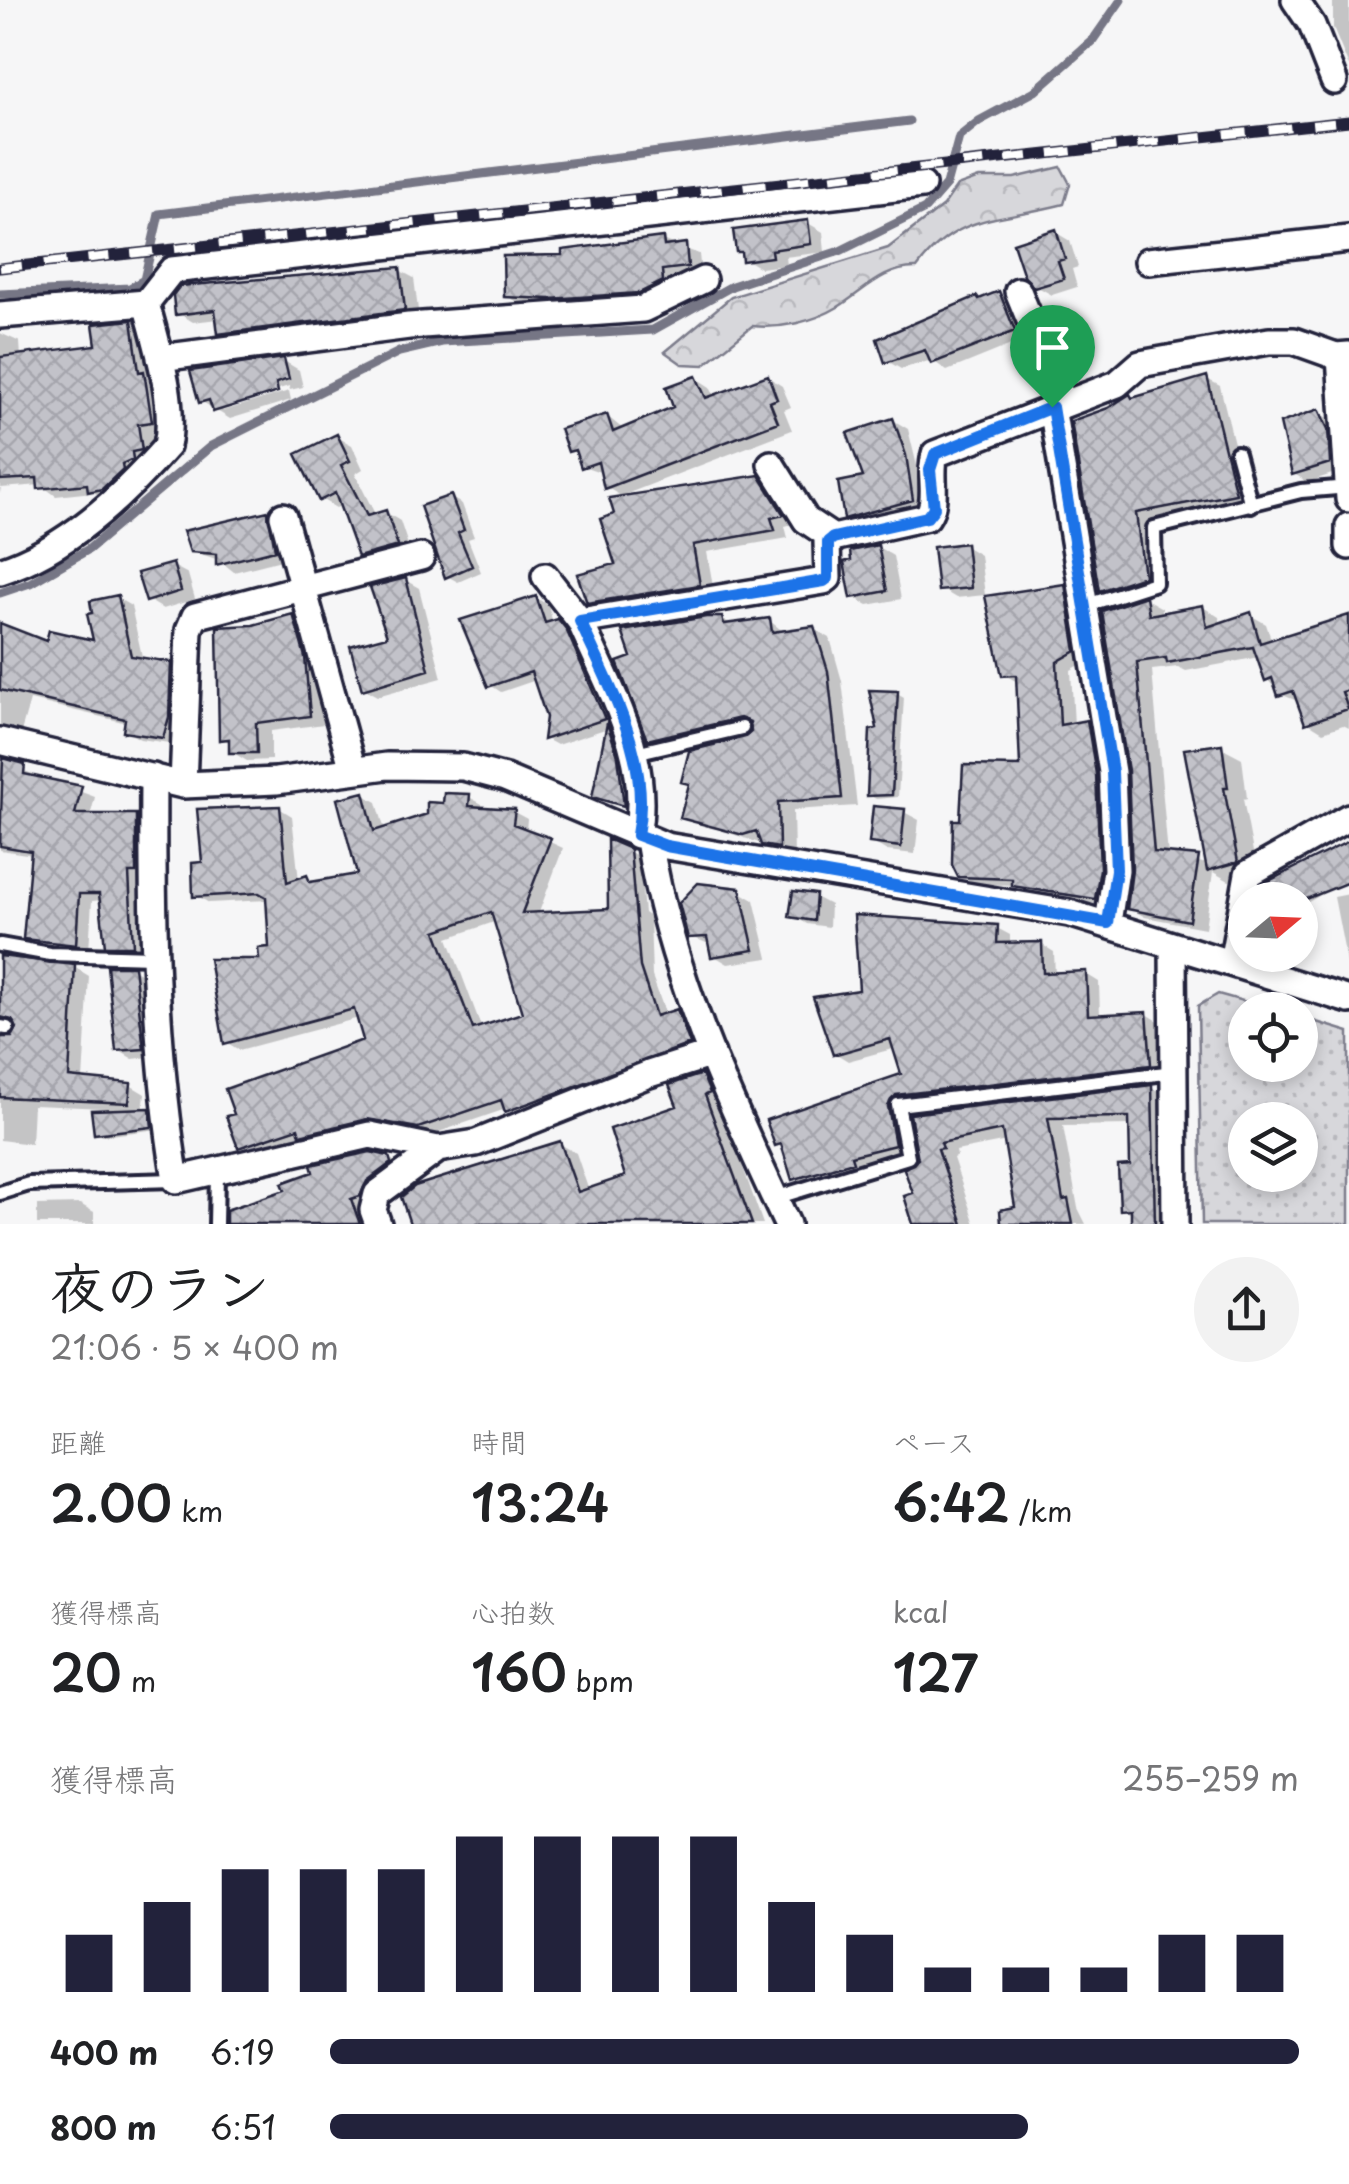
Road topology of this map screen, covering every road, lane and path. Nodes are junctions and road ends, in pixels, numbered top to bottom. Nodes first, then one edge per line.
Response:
1 (1296, 0) edge
2 (1334, 80) dead end
3 (922, 185) dead end
4 (1349, 239) edge
5 (1148, 261) dead end
6 (703, 280) dead end
7 (1018, 291) dead end
8 (146, 303) junction
9 (0, 315) edge
10 (1345, 355) edge
11 (160, 358) junction
12 (1058, 405) junction
13 (1237, 453) dead end
14 (771, 464) dead end
15 (1348, 487) edge
16 (1349, 498) edge
17 (1250, 504) junction
18 (283, 516) dead end
19 (1349, 526) edge
20 (833, 538) junction
21 (1349, 546) edge
22 (422, 558) dead end
23 (0, 572) edge
24 (545, 576) dead end
25 (305, 588) junction
26 (1084, 606) junction
27 (580, 621) junction
28 (742, 728) dead end
29 (0, 741) edge
30 (635, 753) junction
31 (353, 770) junction
32 (154, 777) junction
33 (183, 785) junction
34 (1349, 817) edge
35 (643, 838) junction
36 (1247, 882) edge
37 (1108, 923) junction
38 (0, 945) edge
39 (1174, 948) junction
40 (152, 957) junction
41 (1228, 962) edge
42 (1260, 972) edge
43 (1349, 1000) edge
44 (712, 1054) junction
45 (1174, 1072) junction
46 (438, 1150) junction
47 (216, 1172) junction
48 (176, 1180) junction
49 (0, 1194) edge
50 (775, 1198) junction
51 (216, 1224) edge
52 (378, 1224) edge
53 (788, 1224) edge
54 (1175, 1224) edge

1 - 2 street
3 - 8 street
4 - 5 street
6 - 11 street
7 - 12 street
8 - 9 street
8 - 11 street
10 - 12 street
10 - 15 street
11 - 23 street
12 - 20 street
12 - 26 street
13 - 17 lane
14 - 20 street
15 - 16 street
15 - 17 lane
17 - 26 lane
18 - 25 street
19 - 21 street
20 - 27 street
22 - 25 street
24 - 27 street
25 - 31 street
25 - 33 street
26 - 37 street
27 - 30 street
28 - 30 lane
29 - 32 street
30 - 35 street
31 - 33 street
31 - 35 street
32 - 33 street
32 - 40 street
34 - 36 street
35 - 37 street
35 - 44 street
37 - 39 street
38 - 40 lane
39 - 41 street
39 - 45 street
40 - 48 street
42 - 43 street
44 - 46 street
44 - 50 street
45 - 50 lane
45 - 54 street
46 - 47 street
46 - 52 street
47 - 48 street
47 - 51 lane
48 - 49 lane
50 - 53 street

